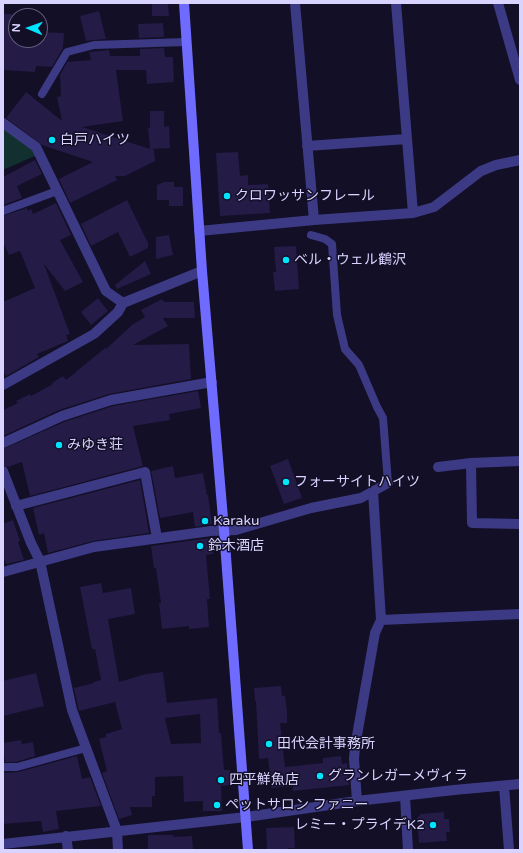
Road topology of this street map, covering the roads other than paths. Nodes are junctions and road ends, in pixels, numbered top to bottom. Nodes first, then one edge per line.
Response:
1 (184, 3) edge
2 (295, 3) edge
3 (396, 3) edge
4 (498, 3) edge
5 (186, 42) junction
6 (520, 80) edge
7 (42, 94) dead end
8 (3, 122) edge
9 (407, 140) junction
10 (307, 146) junction
11 (520, 160) edge
12 (56, 191) junction
13 (3, 211) edge
14 (413, 213) junction
15 (314, 220) junction
16 (199, 231) junction
17 (311, 235) dead end
18 (202, 271) junction
19 (123, 303) junction
20 (212, 382) junction
21 (3, 385) edge
22 (3, 443) edge
23 (520, 461) edge
24 (471, 463) junction
25 (438, 467) dead end
26 (3, 471) edge
27 (388, 483) joint
28 (373, 491) junction
29 (16, 506) junction
30 (520, 524) edge
31 (224, 530) junction
32 (157, 538) junction
33 (40, 561) junction
34 (3, 572) edge
35 (520, 614) edge
36 (381, 620) junction
37 (86, 748) junction
38 (3, 767) edge
39 (520, 784) edge
40 (504, 786) junction
41 (405, 796) junction
42 (357, 801) junction
43 (246, 817) junction
44 (117, 831) junction
45 (66, 836) junction
46 (3, 844) edge
47 (68, 850) edge
48 (118, 850) edge
49 (248, 850) edge
50 (408, 850) edge
51 (509, 850) edge

1 - 5 street
2 - 10 street
3 - 9 street
4 - 6 street
5 - 7 lane
5 - 16 street
8 - 12 street
9 - 10 street
9 - 14 street
10 - 15 street
11 - 14 street
12 - 13 lane
12 - 19 street
14 - 15 street
15 - 16 street
16 - 18 street
17 - 27 lane
18 - 19 street
18 - 20 street
19 - 21 street
20 - 22 street
20 - 31 street
23 - 24 street
24 - 25 street
24 - 30 street
26 - 29 street
27 - 28 street
28 - 31 street
28 - 36 street
29 - 32 street
29 - 33 street
31 - 32 street
31 - 43 street
32 - 33 street
33 - 34 street
33 - 37 street
35 - 36 street
36 - 42 street
37 - 38 lane
37 - 44 street
39 - 40 street
40 - 41 street
40 - 51 street
41 - 42 street
41 - 50 street
42 - 43 street
43 - 44 street
43 - 49 street
44 - 45 street
44 - 48 street
45 - 46 street
45 - 47 street

